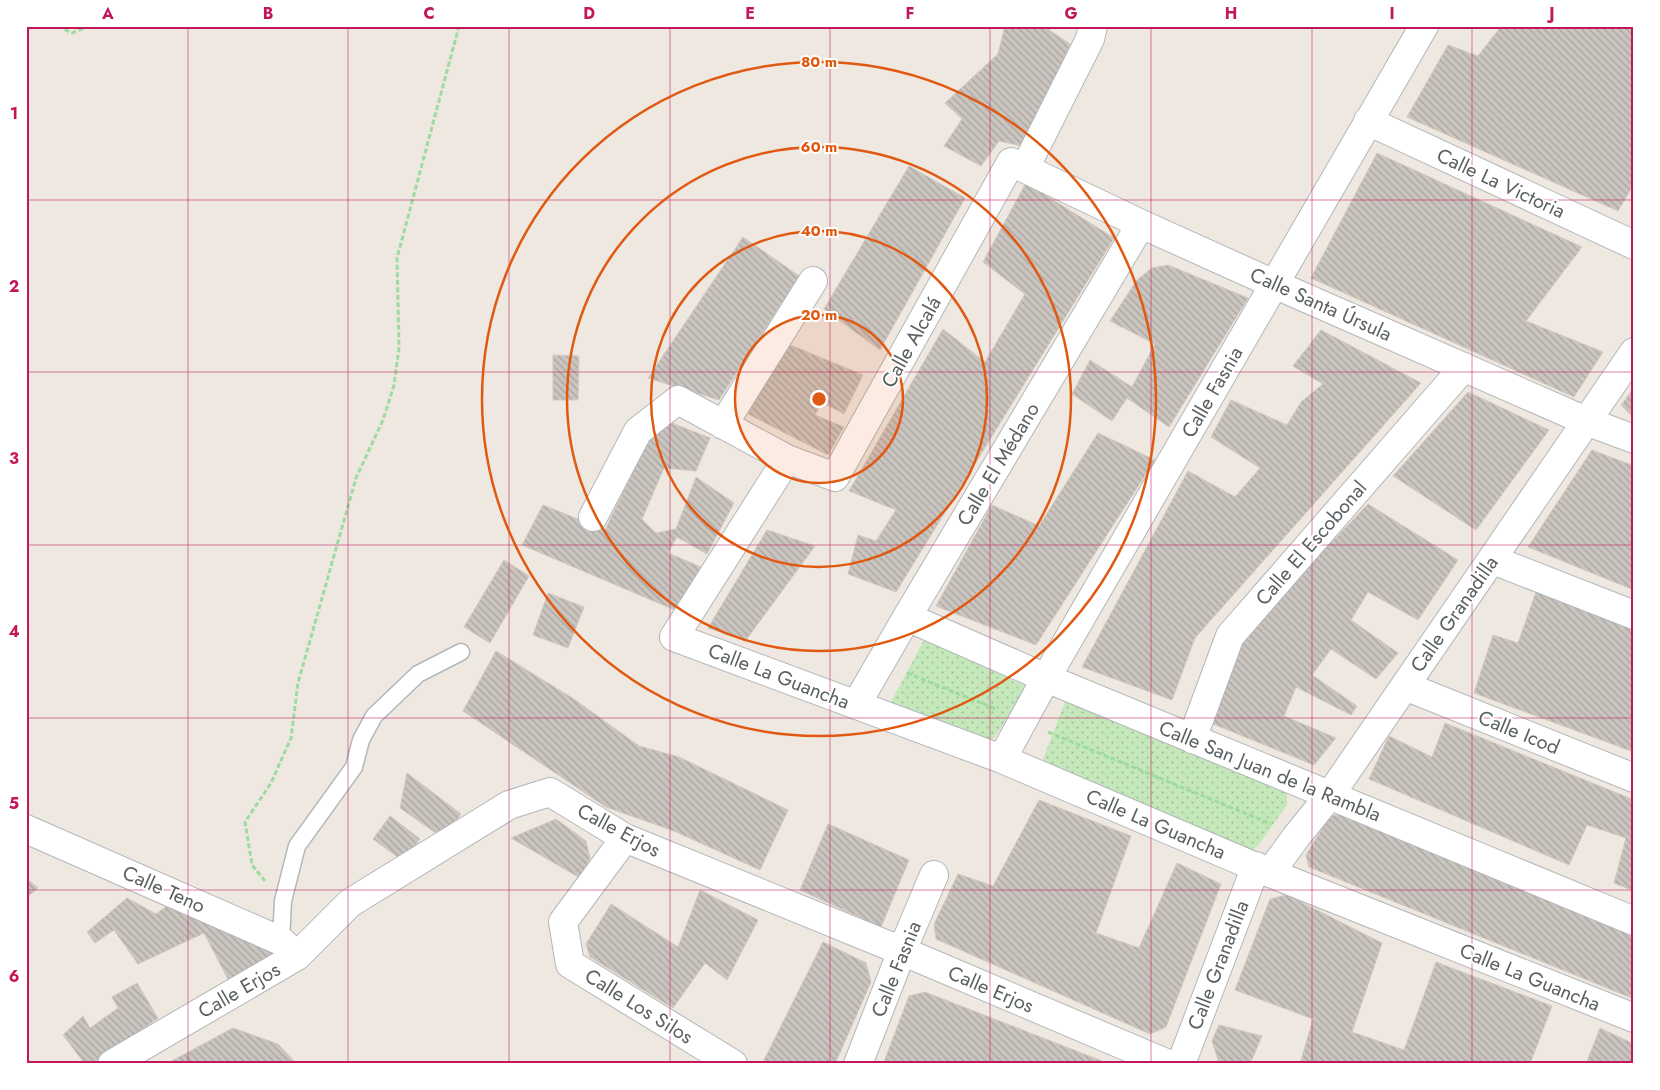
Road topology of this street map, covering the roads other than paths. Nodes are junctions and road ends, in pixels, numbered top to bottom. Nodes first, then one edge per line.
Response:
1 (1094, 26) edge
2 (1424, 26) edge
3 (1368, 121) junction
4 (1018, 165) junction
5 (1141, 224) junction
6 (1634, 245) edge
7 (813, 281) dead end
8 (1274, 284) junction
9 (1634, 352) edge
10 (1464, 367) junction
11 (1586, 420) junction
12 (723, 424) junction
13 (1634, 439) edge
14 (787, 459) junction
15 (593, 517) dead end
16 (1493, 560) junction
17 (1634, 615) edge
18 (907, 617) junction
19 (460, 652) dead end
20 (1046, 678) junction
21 (1405, 686) junction
22 (856, 705) junction
23 (1192, 739) junction
24 (1002, 759) junction
25 (1634, 778) edge
26 (1330, 795) junction
27 (26, 829) edge
28 (625, 838) junction
29 (1263, 870) junction
30 (934, 875) dead end
31 (1634, 921) edge
32 (289, 949) junction
33 (902, 951) junction
34 (1634, 1018) edge
35 (1134, 1058) edge
36 (112, 1064) edge
37 (733, 1064) edge
38 (858, 1064) edge
39 (1168, 1064) edge
40 (1181, 1064) edge

1 - 4 street, Calle Alcalá
2 - 3 street, Calle Fasnia
3 - 6 street, Calle La Victoria
3 - 8 street, Calle Fasnia
4 - 5 street, Calle Santa Úrsula
4 - 14 street, Calle Alcalá
5 - 8 street, Calle Santa Úrsula
5 - 18 street, Calle El Médano
7 - 12 street
8 - 10 street, Calle Santa Úrsula
8 - 20 street, Calle Fasnia
9 - 11 street, Calle Granadilla
10 - 11 street, Calle Santa Úrsula
10 - 23 street, Calle El Escobonal
11 - 13 street, Calle Santa Úrsula
11 - 16 street, Calle Granadilla
12 - 14 street, Calle Alcalá
12 - 15 street, Calle Alcalá
14 - 22 street, Calle La Guancha
16 - 17 street
16 - 21 street, Calle Granadilla
18 - 20 street, Calle San Juan de la Rambla
18 - 22 street, Calle El Médano
19 - 32 lane
20 - 23 street, Calle San Juan de la Rambla
20 - 24 street, Calle Fasnia
21 - 25 street, Calle Icod
21 - 26 street, Calle Granadilla
22 - 24 street, Calle La Guancha
23 - 26 street, Calle San Juan de la Rambla
24 - 29 street, Calle La Guancha
26 - 29 street, Calle Granadilla
26 - 31 street, Calle San Juan de la Rambla
27 - 32 street, Calle Teno
28 - 32 street, Calle Erjos
28 - 33 street, Calle Erjos
28 - 37 street, Calle Los Silos
29 - 34 street, Calle La Guancha
29 - 40 street, Calle Granadilla
30 - 33 street, Calle Fasnia
32 - 36 street, Calle Erjos
33 - 35 street, Calle Erjos
33 - 38 street, Calle Fasnia
35 - 39 street, Calle Erjos

